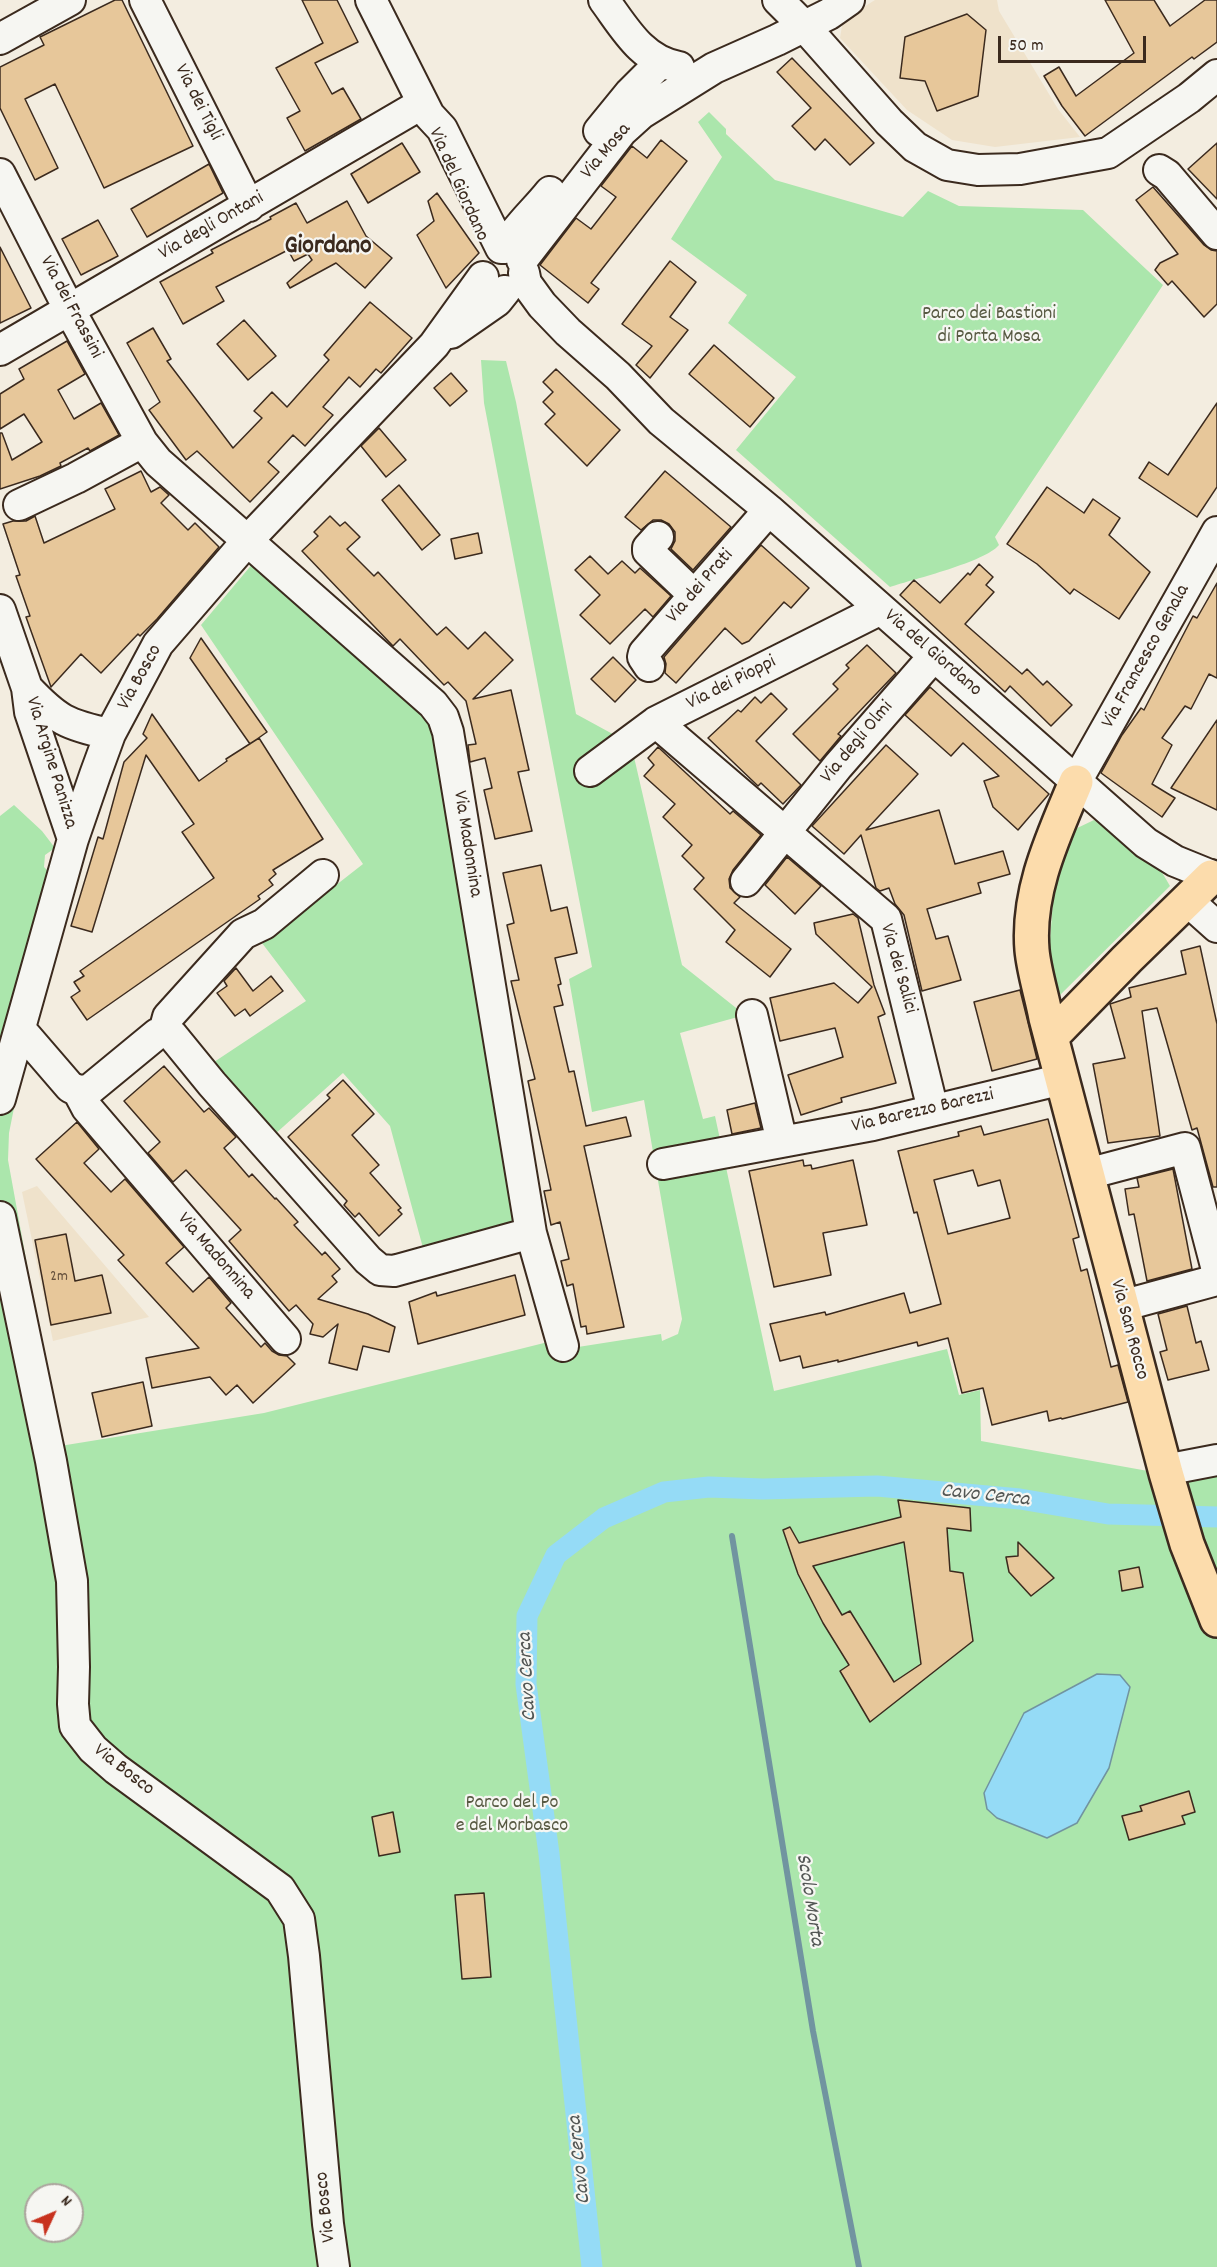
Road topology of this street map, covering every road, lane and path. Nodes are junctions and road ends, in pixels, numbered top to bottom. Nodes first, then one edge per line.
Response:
1 (70, 0) edge
2 (145, 0) edge
3 (371, 0) edge
4 (604, 0) edge
5 (778, 0) edge
6 (849, 0) edge
7 (804, 26) junction
8 (0, 39) edge
9 (665, 64) junction
10 (714, 68) junction
11 (1217, 75) edge
12 (426, 109) junction
13 (642, 113) junction
14 (1159, 170) dead end
15 (0, 174) edge
16 (249, 206) junction
17 (1217, 234) edge
18 (504, 268) junction
19 (69, 309) junction
20 (0, 350) edge
21 (142, 442) junction
22 (19, 505) dead end
23 (769, 510) junction
24 (1217, 532) edge
25 (658, 537) dead end
26 (248, 540) junction
27 (694, 595) junction
28 (881, 609) junction
29 (0, 610) edge
30 (934, 656) junction
31 (649, 666) dead end
32 (27, 688) junction
33 (656, 722) junction
34 (110, 734) junction
35 (50, 770) junction
36 (590, 771) dead end
37 (95, 775) junction
38 (1076, 782) junction
39 (785, 832) junction
40 (74, 839) junction
41 (323, 875) dead end
42 (1214, 878) edge
43 (746, 881) dead end
44 (1185, 902) junction
45 (1217, 927) edge
46 (752, 1015) dead end
47 (20, 1029) junction
48 (164, 1032) junction
49 (1052, 1036) junction
50 (1063, 1079) junction
51 (78, 1091) junction
52 (0, 1099) edge
53 (933, 1110) junction
54 (782, 1142) junction
55 (663, 1164) dead end
56 (1087, 1174) junction
57 (0, 1217) edge
58 (531, 1233) junction
59 (1217, 1270) edge
60 (1217, 1280) edge
61 (1121, 1306) junction
62 (285, 1339) dead end
63 (563, 1346) dead end
64 (1217, 1460) edge
65 (1167, 1476) junction
66 (1217, 1620) edge
67 (334, 2267) edge

1 - 8 street
2 - 16 street, Via dei Tigli
3 - 12 street, Via del Giordano
4 - 9 street
5 - 7 street
6 - 7 street, Via Mosa
7 - 10 street, Via Mosa
7 - 11 street
9 - 10 street
9 - 13 street
9 - 18 street
10 - 13 street, Via Mosa
12 - 16 street, Via degli Ontani
12 - 18 street, Via del Giordano
13 - 18 street, Via Mosa
14 - 17 street
15 - 19 street, Via dei Frassini
16 - 19 street, Via degli Ontani
18 - 23 street, Via del Giordano
18 - 26 street, Via Bosco
19 - 20 street, Via degli Ontani
19 - 21 street, Via dei Frassini
21 - 22 street
21 - 26 street, Via dei Frassini
23 - 27 street, Via dei Prati
23 - 28 street, Via del Giordano
24 - 38 street, Via Francesco Genala
25 - 27 street
26 - 34 street, Via Bosco
26 - 58 street, Via Madonnina
27 - 31 street, Via dei Prati
28 - 30 street, Via del Giordano
28 - 33 street, Via dei Pioppi
29 - 32 street, Via Argine Panizza
30 - 38 street, Via del Giordano
30 - 39 street, Via degli Olmi
32 - 34 street, Via Argine Panizza
32 - 35 street, Via Argine Panizza
33 - 36 street, Via dei Pioppi
33 - 39 street, Via dei Salici
34 - 37 street, Via Bosco
35 - 37 street
35 - 40 street, Via Argine Panizza
37 - 40 street, Via Bosco
38 - 42 street, Via del Giordano
38 - 49 main road, Via San Rocco
39 - 43 street
39 - 53 street, Via dei Salici
40 - 47 street, Via Bosco
41 - 48 street
42 - 44 main road
44 - 45 street
44 - 49 main road
46 - 54 street
47 - 51 street, Via Madonnina
47 - 52 street, Via Bosco
48 - 51 street
48 - 58 street
49 - 50 main road, Via San Rocco
50 - 53 street, Via Barezzo Barezzi
50 - 56 main road, Via San Rocco
51 - 62 street, Via Madonnina
53 - 54 street, Via Barezzo Barezzi
54 - 55 street, Via Barezzo Barezzi
56 - 59 street
56 - 61 main road, Via San Rocco
57 - 67 street, Via Bosco
58 - 63 street, Via Madonnina
60 - 61 street
61 - 65 main road, Via San Rocco
64 - 65 street
65 - 66 main road, Via San Rocco

